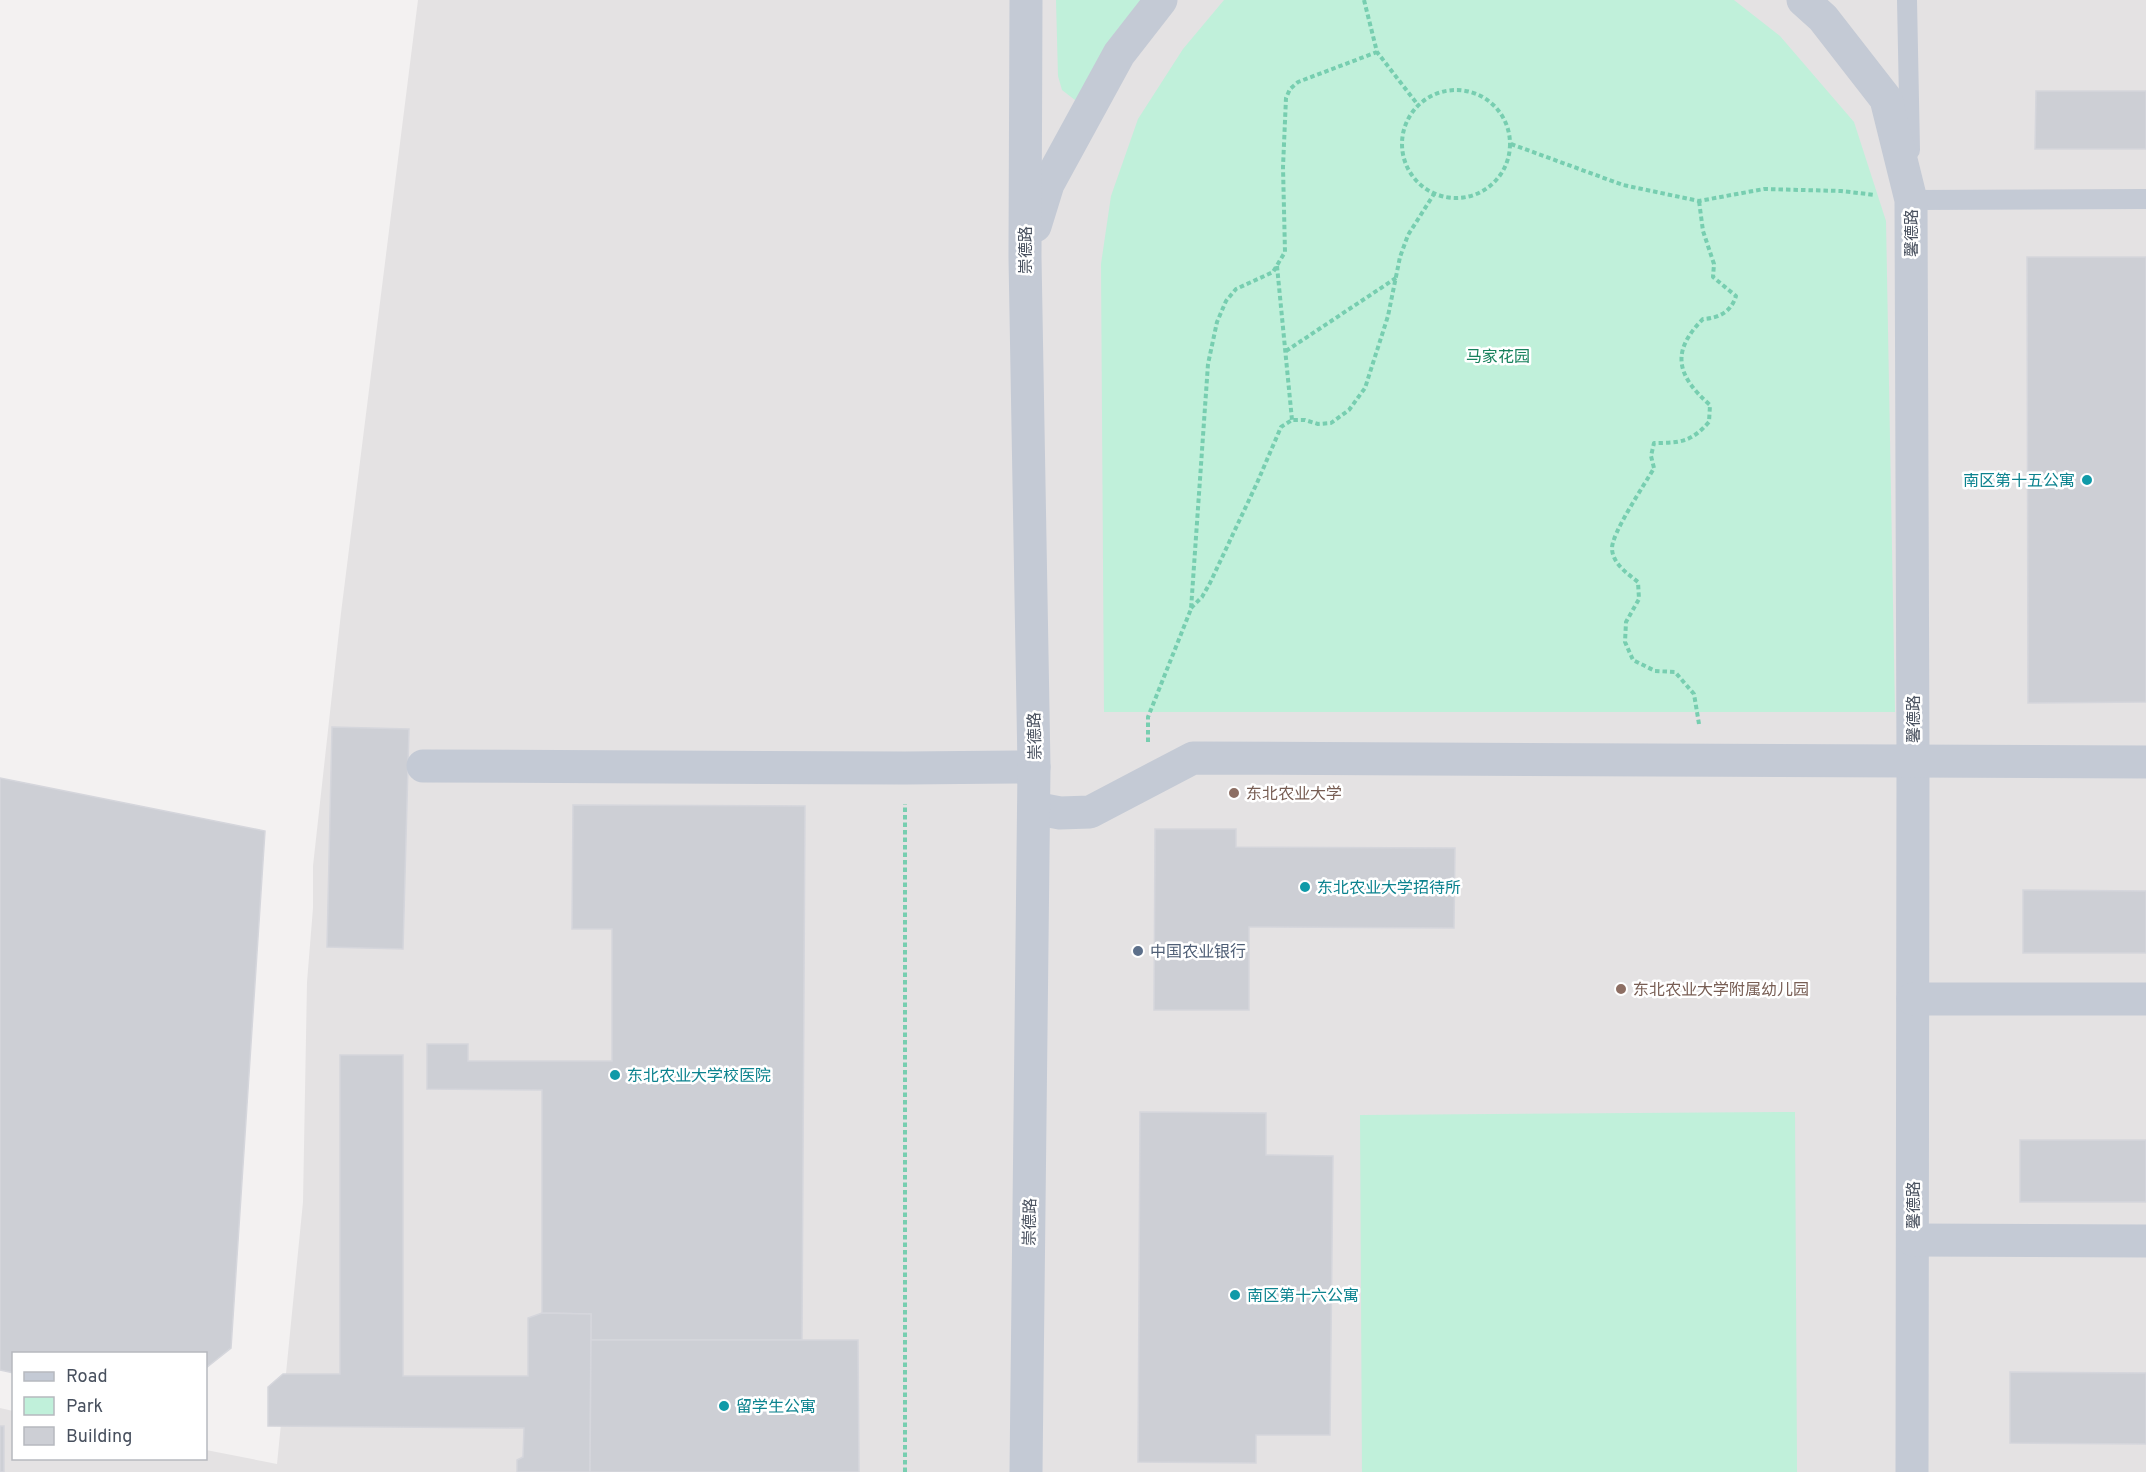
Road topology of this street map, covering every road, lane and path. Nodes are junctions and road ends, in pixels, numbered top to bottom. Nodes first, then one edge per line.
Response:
1 (1026, 0) edge
2 (1161, 0) edge
3 (1364, 0) edge
4 (1803, 0) edge
5 (1907, 0) edge
6 (1377, 52) junction
7 (1418, 105) junction
8 (1511, 144) junction
9 (1434, 194) junction
10 (2146, 199) edge
11 (1911, 200) junction
12 (1699, 201) junction
13 (1025, 257) junction
14 (1277, 266) junction
15 (1396, 277) junction
16 (1286, 351) junction
17 (1292, 420) junction
18 (1191, 609) junction
19 (1704, 760) junction
20 (1913, 761) junction
21 (2146, 762) edge
22 (423, 766) dead end
23 (1034, 767) junction
24 (905, 768) junction
25 (1147, 783) junction
26 (1034, 808) junction
27 (1913, 999) junction
28 (2146, 999) edge
29 (1913, 1240) junction
30 (2146, 1241) edge
31 (905, 1472) edge
32 (1026, 1472) edge
33 (1912, 1472) edge

1 - 13 street, 崇德路
2 - 13 street
3 - 6 path
4 - 11 street, 馨德路
5 - 11 lane
6 - 7 path
6 - 14 path
7 - 8 path
7 - 9 path
8 - 9 path
8 - 12 path
9 - 15 path
10 - 11 lane
11 - 12 path
11 - 20 street, 馨德路
12 - 19 path
13 - 23 street, 崇德路
14 - 16 path
14 - 18 path
15 - 16 path
15 - 17 path
16 - 17 path
17 - 18 path
18 - 25 path
19 - 20 street
19 - 25 street
20 - 21 street
20 - 27 street, 馨德路
22 - 24 street
23 - 24 street
23 - 26 street, 崇德路
24 - 31 path
25 - 26 street
26 - 32 street, 崇德路
27 - 28 street
27 - 29 street, 馨德路
29 - 30 street
29 - 33 street, 馨德路

